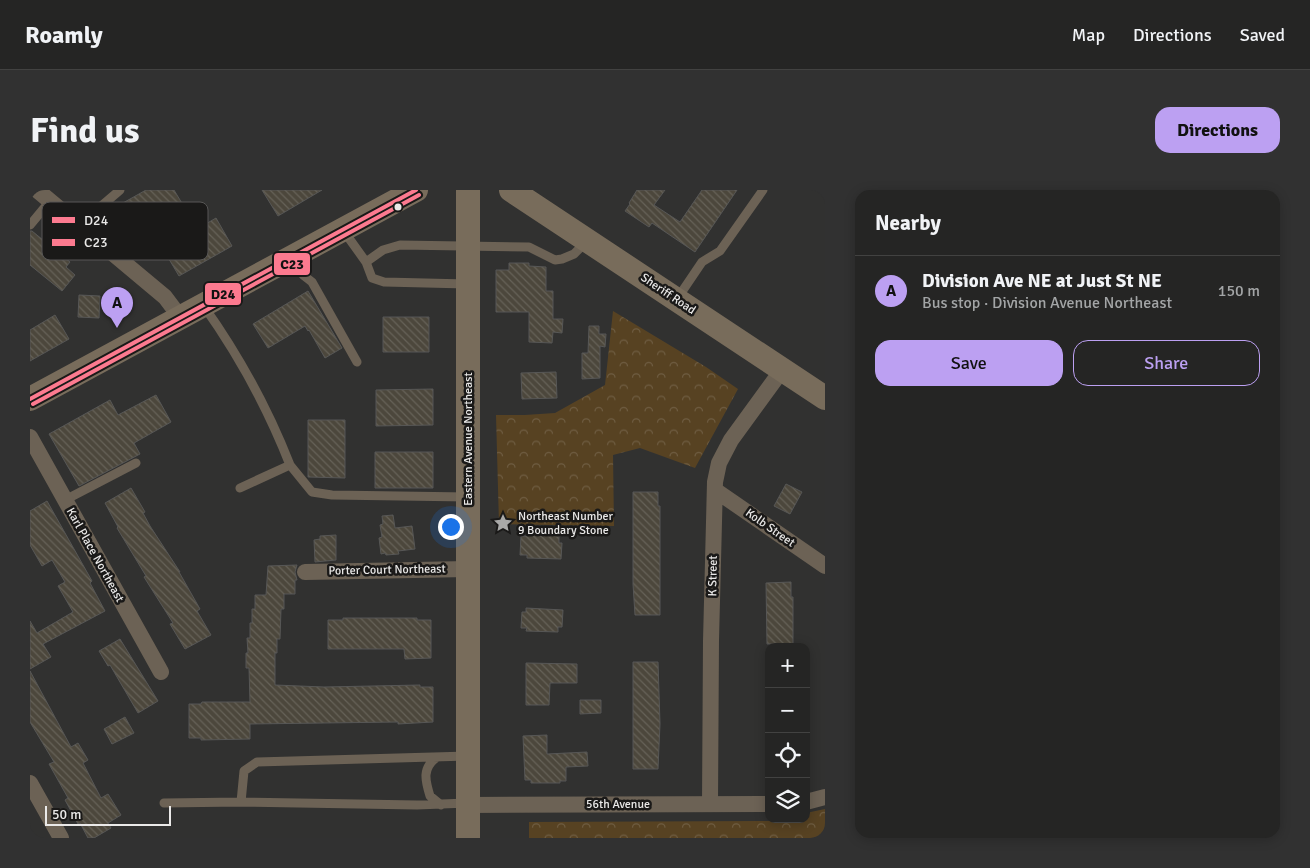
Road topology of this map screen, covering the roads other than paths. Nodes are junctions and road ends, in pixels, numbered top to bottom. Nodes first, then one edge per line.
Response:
1 (37, 190) edge
2 (120, 190) edge
3 (416, 190) edge
4 (468, 190) edge
5 (512, 190) edge
6 (763, 190) edge
7 (50, 201) edge
8 (106, 202) edge
9 (42, 211) edge
10 (30, 225) edge
11 (342, 230) junction
12 (588, 241) junction
13 (468, 245) junction
14 (293, 256) junction
15 (121, 260) edge
16 (366, 262) junction
17 (468, 284) junction
18 (676, 299) junction
19 (203, 305) junction
20 (180, 317) junction
21 (357, 362) dead end
22 (782, 370) junction
23 (825, 398) edge
24 (30, 399) edge
25 (30, 437) edge
26 (136, 463) dead end
27 (290, 466) junction
28 (240, 488) dead end
29 (715, 490) junction
30 (468, 498) junction
31 (65, 500) junction
32 (825, 566) edge
33 (468, 569) junction
34 (306, 572) dead end
35 (161, 672) dead end
36 (468, 756) junction
37 (437, 757) junction
38 (30, 783) edge
39 (825, 797) edge
40 (810, 801) edge
41 (164, 802) dead end
42 (241, 802) junction
43 (710, 803) junction
44 (468, 804) junction
45 (765, 804) edge
46 (441, 805) junction
47 (61, 838) edge
48 (468, 838) edge

1 - 7 street
2 - 8 lane
3 - 11 main road
4 - 13 main road, Eastern Avenue Northeast
5 - 12 main road, Sheriff Road
6 - 18 lane
9 - 10 lane
11 - 14 main road
11 - 16 lane
12 - 13 lane
12 - 18 main road, Sheriff Road
13 - 16 lane
13 - 17 main road, Eastern Avenue Northeast
14 - 19 main road
14 - 21 lane
15 - 20 street
16 - 17 lane
17 - 30 main road, Eastern Avenue Northeast
18 - 22 main road, Sheriff Road
19 - 20 main road
19 - 27 lane
20 - 24 main road
22 - 23 main road, Sheriff Road
22 - 29 street, K Street
25 - 31 street, Karl Place Northeast
26 - 31 lane
27 - 28 lane
27 - 30 lane
29 - 32 street, Kolb Street
29 - 43 street, K Street
30 - 33 main road, Eastern Avenue Northeast
31 - 35 street, Karl Place Northeast
33 - 34 street, Porter Court Northeast
33 - 36 main road, Eastern Avenue Northeast
36 - 37 lane
36 - 44 main road, Eastern Avenue Northeast
37 - 42 lane
37 - 46 lane
38 - 47 street
39 - 40 street
41 - 42 lane
42 - 46 lane
43 - 44 street, 56th Avenue
43 - 45 street, 56th Avenue
44 - 46 lane
44 - 48 main road, Eastern Avenue Northeast

